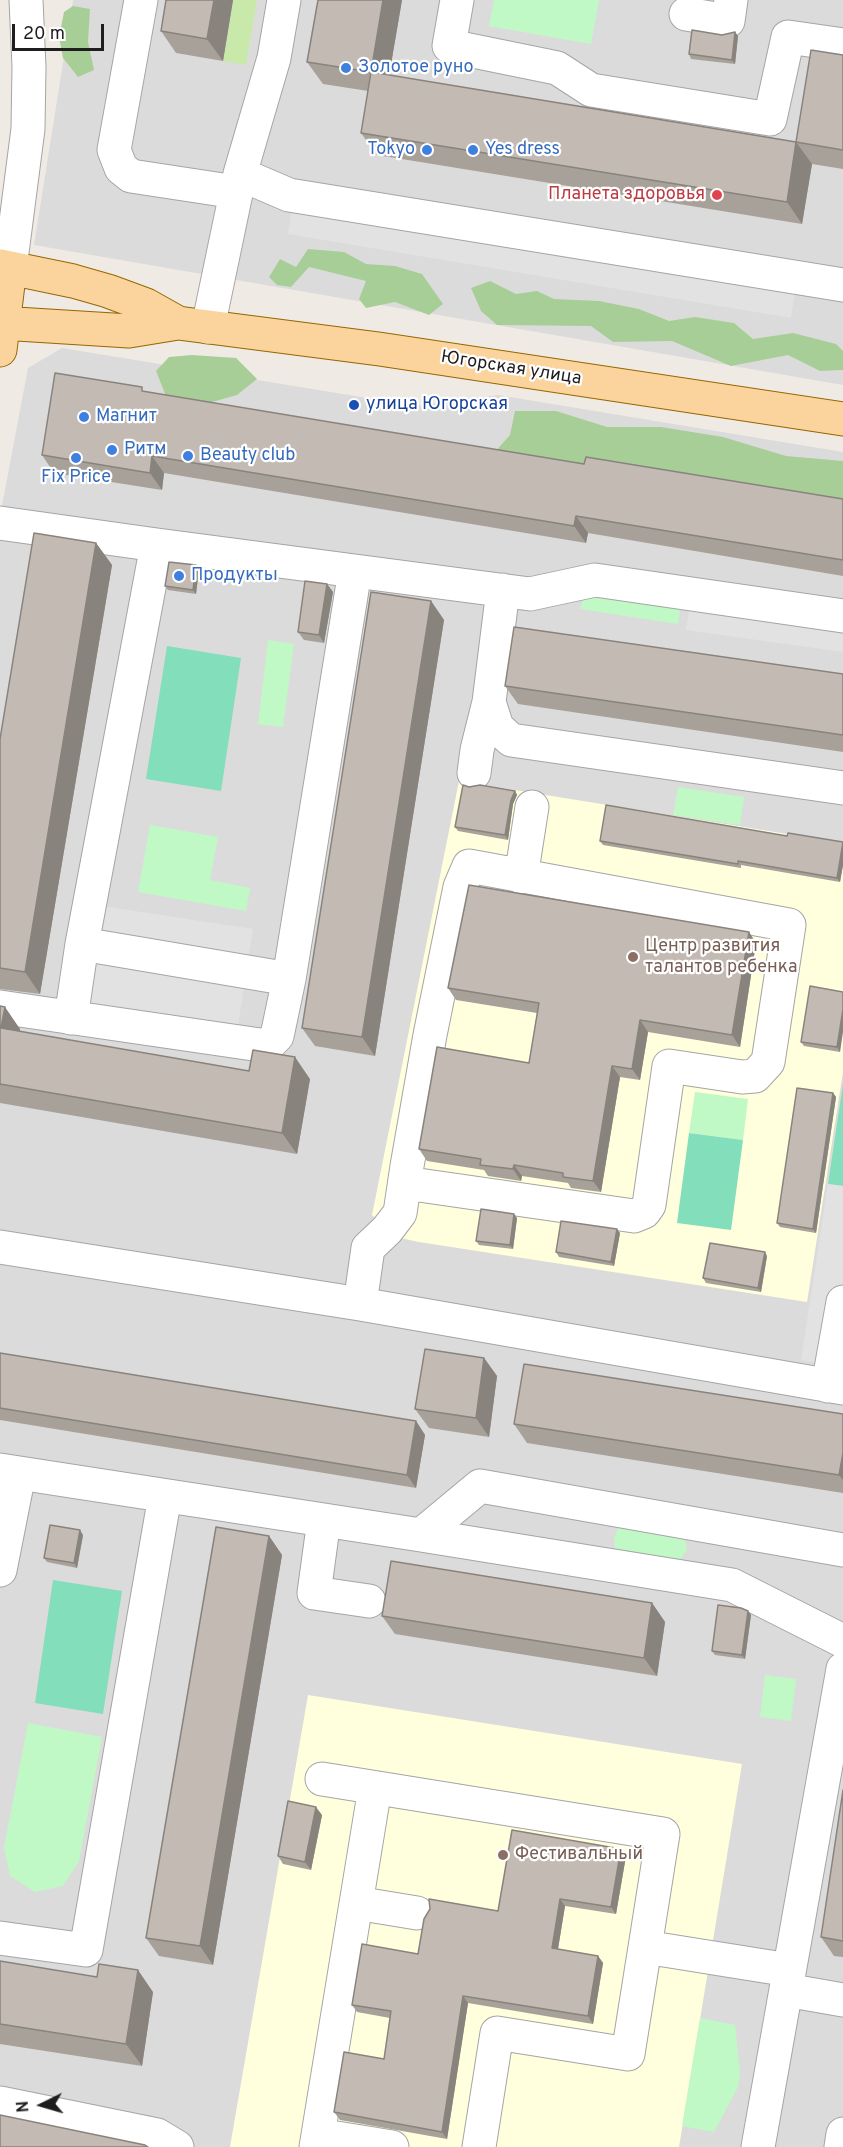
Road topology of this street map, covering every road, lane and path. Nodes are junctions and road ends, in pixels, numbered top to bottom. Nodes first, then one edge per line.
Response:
1 (141, 0) edge
2 (284, 0) edge
3 (457, 0) edge
4 (731, 0) edge
5 (25, 2) edge
6 (686, 15) dead end
7 (843, 45) edge
8 (238, 183) junction
9 (5, 267) edge
10 (843, 285) edge
11 (193, 325) junction
12 (1, 332) edge
13 (843, 419) edge
14 (0, 523) edge
15 (157, 545) junction
16 (355, 571) junction
17 (503, 590) junction
18 (843, 616) edge
19 (489, 702) junction
20 (474, 773) dead end
21 (843, 788) edge
22 (532, 807) dead end
23 (520, 877) junction
24 (82, 944) junction
25 (289, 979) junction
26 (0, 1007) edge
27 (71, 1018) junction
28 (405, 1183) junction
29 (0, 1247) edge
30 (843, 1302) edge
31 (360, 1304) junction
32 (835, 1387) edge
33 (9, 1472) edge
34 (165, 1496) junction
35 (324, 1520) junction
36 (421, 1535) junction
37 (843, 1550) edge
38 (0, 1570) edge
39 (369, 1601) dead end
40 (843, 1641) edge
41 (843, 1669) edge
42 (322, 1779) dead end
43 (375, 1788) junction
44 (356, 1903) junction
45 (417, 1912) dead end
46 (0, 1938) edge
47 (645, 1947) junction
48 (788, 1980) junction
49 (843, 2000) edge
50 (0, 2103) edge
51 (843, 2134) edge
52 (317, 2141) edge
53 (177, 2147) edge
54 (392, 2147) edge
55 (479, 2147) edge
56 (758, 2147) edge
57 (841, 2147) edge

1 - 8 street
2 - 8 street
3 - 7 street
4 - 6 street
5 - 9 street
8 - 10 street
8 - 11 street
9 - 11 main road, Югорская улица
9 - 12 main road
11 - 12 main road, Югорская улица
11 - 13 main road, Югорская улица
14 - 15 street
15 - 16 street
15 - 24 street
16 - 17 street
16 - 25 street
17 - 18 street
17 - 19 street
19 - 20 street
19 - 21 street
22 - 23 street
23 - 28 street
23 - 28 street
24 - 25 street
24 - 27 street
25 - 27 street
26 - 27 street
28 - 31 street
29 - 31 street
30 - 32 street
31 - 32 street
33 - 34 street
33 - 38 street
34 - 35 street
34 - 46 street
35 - 36 street
35 - 39 street
36 - 37 street
36 - 40 street
41 - 48 street
42 - 43 street
43 - 44 street
43 - 47 street
44 - 45 street
44 - 52 street
47 - 48 street
47 - 55 street
48 - 49 street
48 - 56 street
50 - 53 street
51 - 57 street
52 - 54 street

